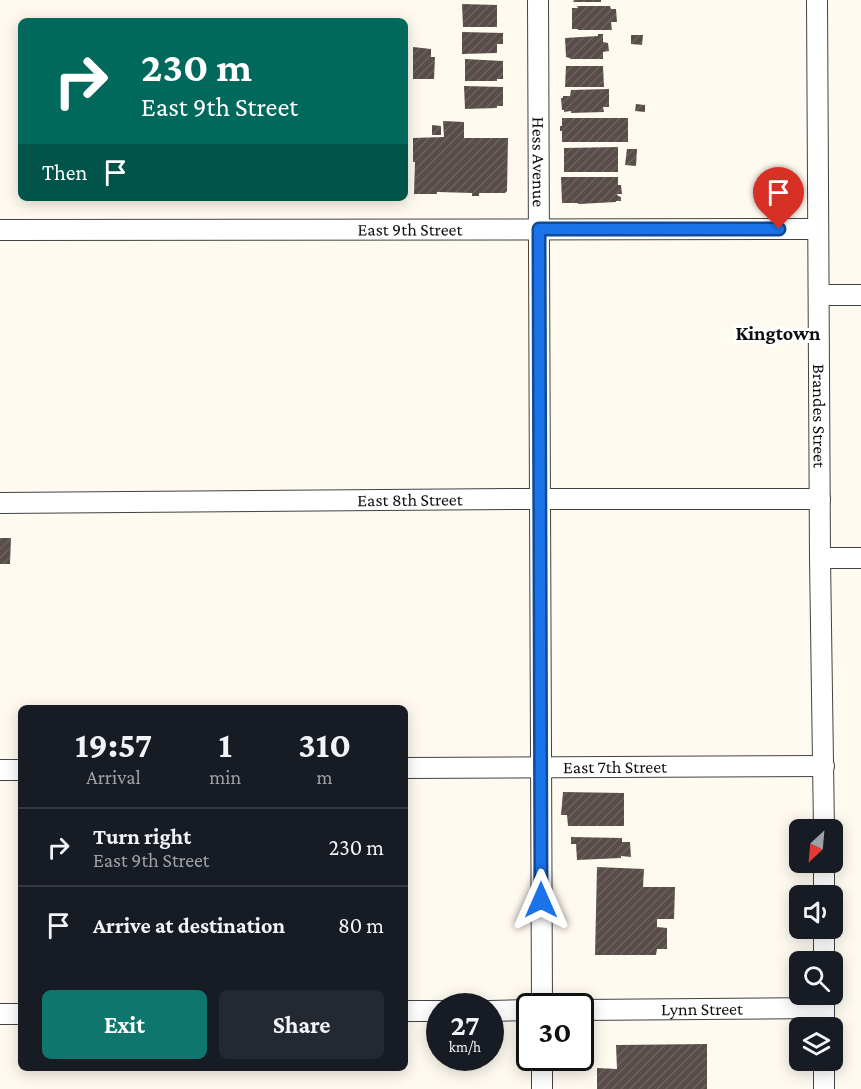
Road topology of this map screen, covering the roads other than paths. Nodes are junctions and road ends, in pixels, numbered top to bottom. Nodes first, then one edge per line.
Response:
1 (538, 0) edge
2 (817, 0) edge
3 (539, 229) junction
4 (818, 229) junction
5 (0, 230) edge
6 (819, 295) junction
7 (861, 295) edge
8 (820, 499) junction
9 (539, 500) junction
10 (0, 502) edge
11 (820, 558) junction
12 (861, 558) edge
13 (824, 766) junction
14 (541, 767) junction
15 (408, 768) edge
16 (0, 770) edge
17 (18, 770) edge
18 (824, 819) edge
19 (542, 993) edge
20 (594, 1010) edge
21 (824, 1010) edge
22 (408, 1011) edge
23 (426, 1011) edge
24 (0, 1014) edge
25 (18, 1014) edge
26 (542, 1071) edge
27 (824, 1071) edge
28 (542, 1089) edge
29 (824, 1089) edge

1 - 3 street, Hess Avenue
2 - 4 street, Brandes Street
3 - 4 street, East 9th Street
3 - 5 street, East 9th Street
3 - 9 street, Hess Avenue
4 - 6 street, Brandes Street
6 - 7 street
6 - 8 street, Brandes Street
8 - 9 street, East 8th Street
8 - 11 street, Brandes Street
9 - 10 street, East 8th Street
9 - 14 street, Hess Avenue
11 - 12 street
11 - 13 street, Brandes Street
13 - 14 street, East 7th Street
13 - 18 street, Brandes Street
14 - 15 street, East 7th Street
14 - 19 street, Hess Avenue
16 - 17 street
20 - 21 street, Lynn Street
22 - 23 street
24 - 25 street
26 - 28 street
27 - 29 street

